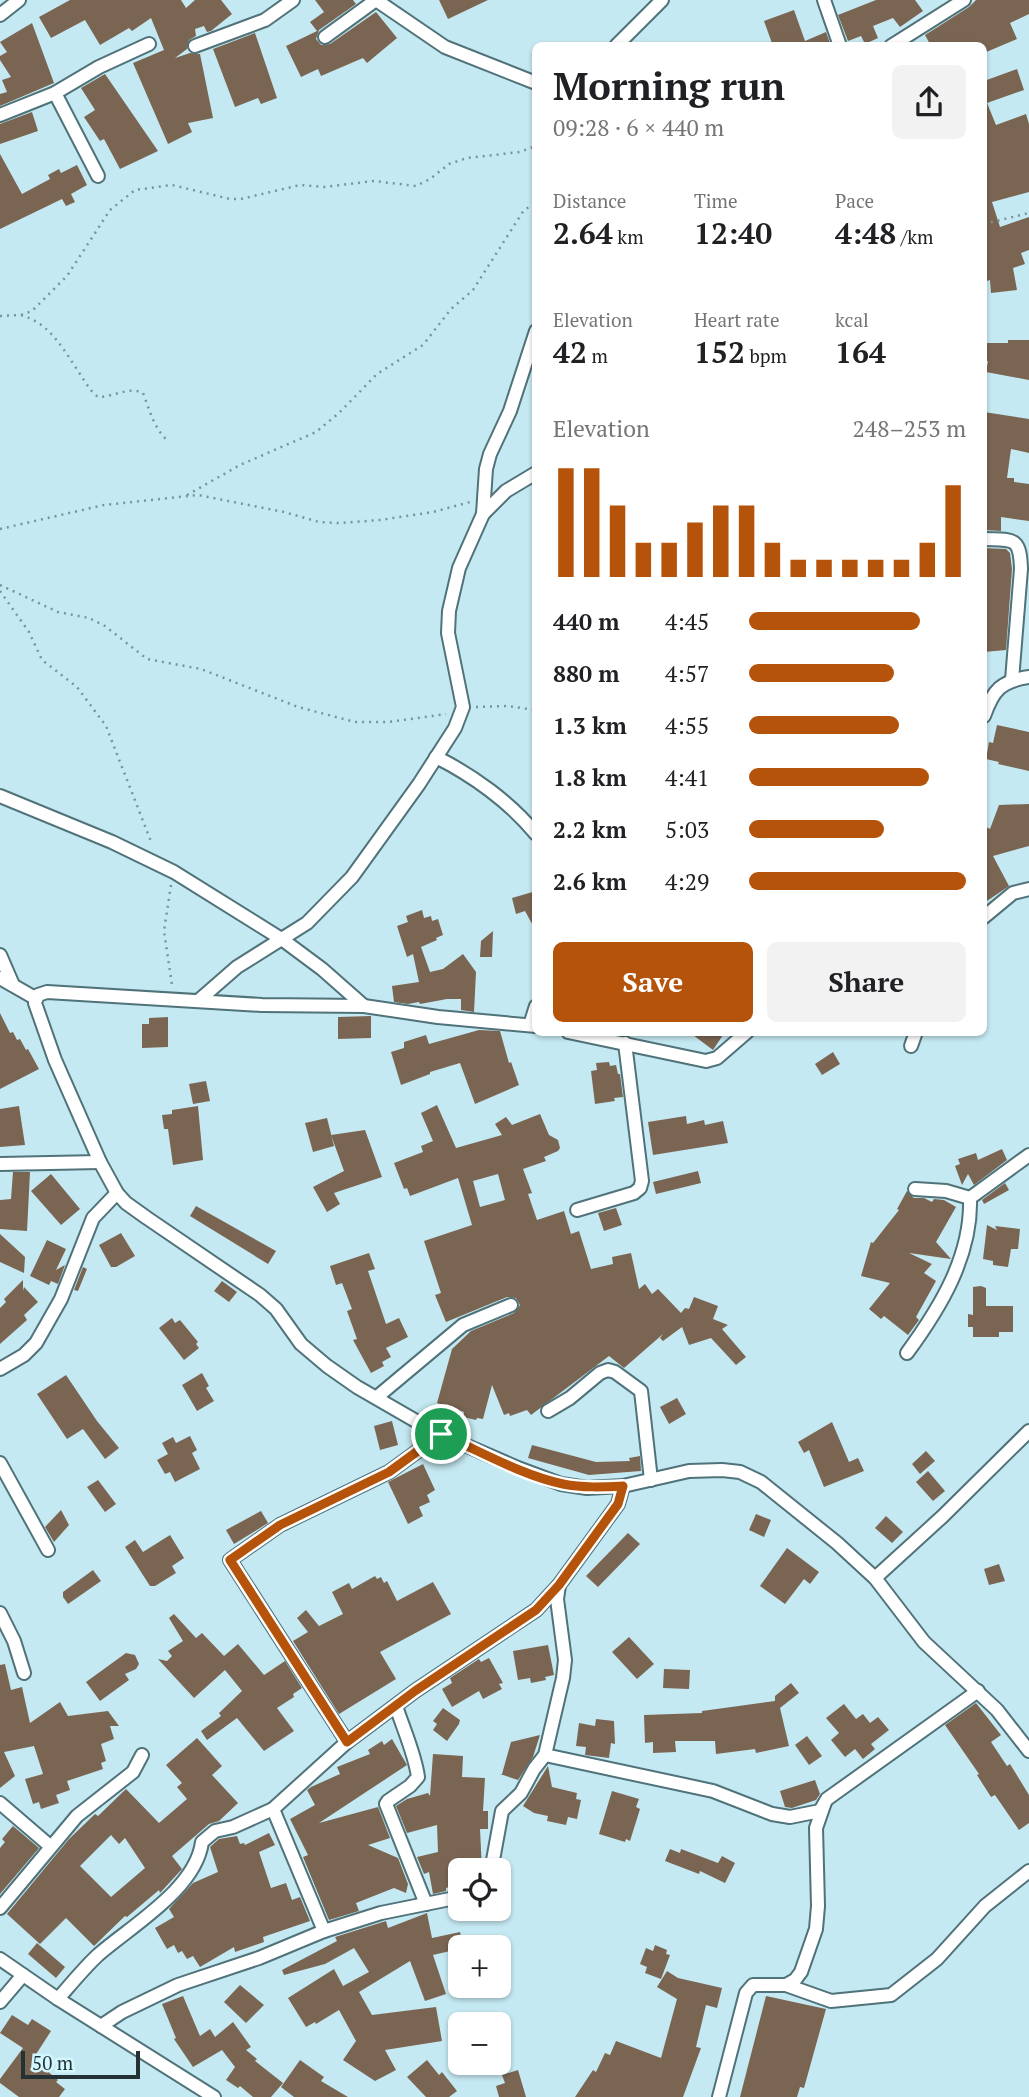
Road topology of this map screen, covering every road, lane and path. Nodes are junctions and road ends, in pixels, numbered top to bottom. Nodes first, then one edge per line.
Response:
1 (19, 0) edge
2 (293, 0) edge
3 (376, 0) edge
4 (662, 0) edge
5 (824, 0) edge
6 (964, 0) edge
7 (0, 15) edge
8 (325, 37) dead end
9 (620, 42) edge
10 (839, 42) edge
11 (897, 42) edge
12 (149, 44) dead end
13 (195, 46) dead end
14 (532, 81) edge
15 (55, 93) junction
16 (0, 116) edge
17 (532, 148) edge
18 (98, 176) dead end
19 (532, 206) edge
20 (1029, 214) edge
21 (987, 223) edge
22 (20, 315) junction
23 (0, 316) edge
24 (532, 343) edge
25 (169, 442) dead end
26 (532, 475) edge
27 (187, 496) junction
28 (483, 508) junction
29 (0, 529) edge
30 (1029, 536) edge
31 (987, 539) edge
32 (1011, 540) junction
33 (0, 584) edge
34 (0, 591) edge
35 (1029, 677) edge
36 (1012, 680) junction
37 (987, 706) edge
38 (532, 709) edge
39 (461, 711) junction
40 (436, 757) junction
41 (0, 796) edge
42 (532, 830) edge
43 (152, 844) dead end
44 (174, 873) junction
45 (1029, 889) edge
46 (987, 914) edge
47 (283, 940) junction
48 (0, 955) edge
49 (0, 978) edge
50 (13, 986) junction
51 (35, 998) junction
52 (169, 999) junction
53 (198, 1001) junction
54 (364, 1006) junction
55 (532, 1026) edge
56 (589, 1036) edge
57 (743, 1036) edge
58 (915, 1036) edge
59 (625, 1043) junction
60 (911, 1046) dead end
61 (1029, 1155) edge
62 (100, 1162) junction
63 (0, 1164) edge
64 (915, 1189) dead end
65 (117, 1193) junction
66 (970, 1198) junction
67 (577, 1210) dead end
68 (511, 1305) dead end
69 (907, 1353) dead end
70 (0, 1369) edge
71 (377, 1398) junction
72 (548, 1411) dead end
73 (1029, 1431) edge
74 (441, 1434) junction
75 (0, 1463) edge
76 (651, 1480) junction
77 (623, 1486) junction
78 (48, 1550) dead end
79 (875, 1578) junction
80 (559, 1585) junction
81 (0, 1613) edge
82 (24, 1673) dead end
83 (978, 1691) junction
84 (396, 1706) junction
85 (347, 1742) junction
86 (1029, 1751) edge
87 (142, 1755) dead end
88 (545, 1755) junction
89 (827, 1799) junction
90 (0, 1803) edge
91 (273, 1809) junction
92 (50, 1846) junction
93 (493, 1858) edge
94 (1029, 1871) edge
95 (448, 1899) edge
96 (426, 1904) junction
97 (0, 1908) edge
98 (324, 1931) junction
99 (0, 1959) edge
100 (23, 1975) junction
101 (786, 1984) junction
102 (58, 1999) junction
103 (0, 2003) edge
104 (101, 2026) junction
105 (214, 2097) edge
106 (719, 2097) edge

1 - 7 street
2 - 13 street
3 - 8 street
3 - 14 street
4 - 9 street
5 - 10 street
6 - 11 street
12 - 15 street
15 - 16 street
15 - 18 street
17 - 22 path
19 - 27 path
20 - 21 path
22 - 23 path
22 - 25 path
24 - 28 street
26 - 28 street
27 - 28 path
27 - 29 path
28 - 39 street
30 - 32 street
31 - 32 street
32 - 36 street
33 - 39 path
34 - 43 path
35 - 36 street
36 - 37 street
38 - 39 path
39 - 40 street
40 - 42 street
40 - 47 street
41 - 44 street
44 - 47 street
44 - 52 path
45 - 46 street
47 - 53 street
47 - 54 street
48 - 50 street
49 - 50 street
50 - 51 street
51 - 52 street
51 - 62 street
52 - 53 street
53 - 54 street
54 - 55 street
56 - 59 street
57 - 59 street
58 - 60 street
59 - 67 street
61 - 66 street
62 - 63 street
62 - 65 street
64 - 66 street
65 - 70 street
65 - 71 street
66 - 69 street
68 - 71 street
71 - 74 street
72 - 76 street
73 - 79 street
74 - 77 street
74 - 85 street
75 - 78 street
76 - 77 street
76 - 79 street
77 - 80 street
79 - 83 street
80 - 84 street
80 - 88 street
81 - 82 street
83 - 86 street
83 - 89 street
84 - 85 street
84 - 96 street
85 - 91 street
87 - 92 street
88 - 89 street
88 - 93 street
89 - 101 street
90 - 92 street
91 - 98 street
91 - 102 street
92 - 97 street
94 - 101 street
95 - 96 street
96 - 98 street
98 - 104 street
99 - 100 street
100 - 102 street
100 - 103 street
101 - 106 street
102 - 104 street
104 - 105 street

